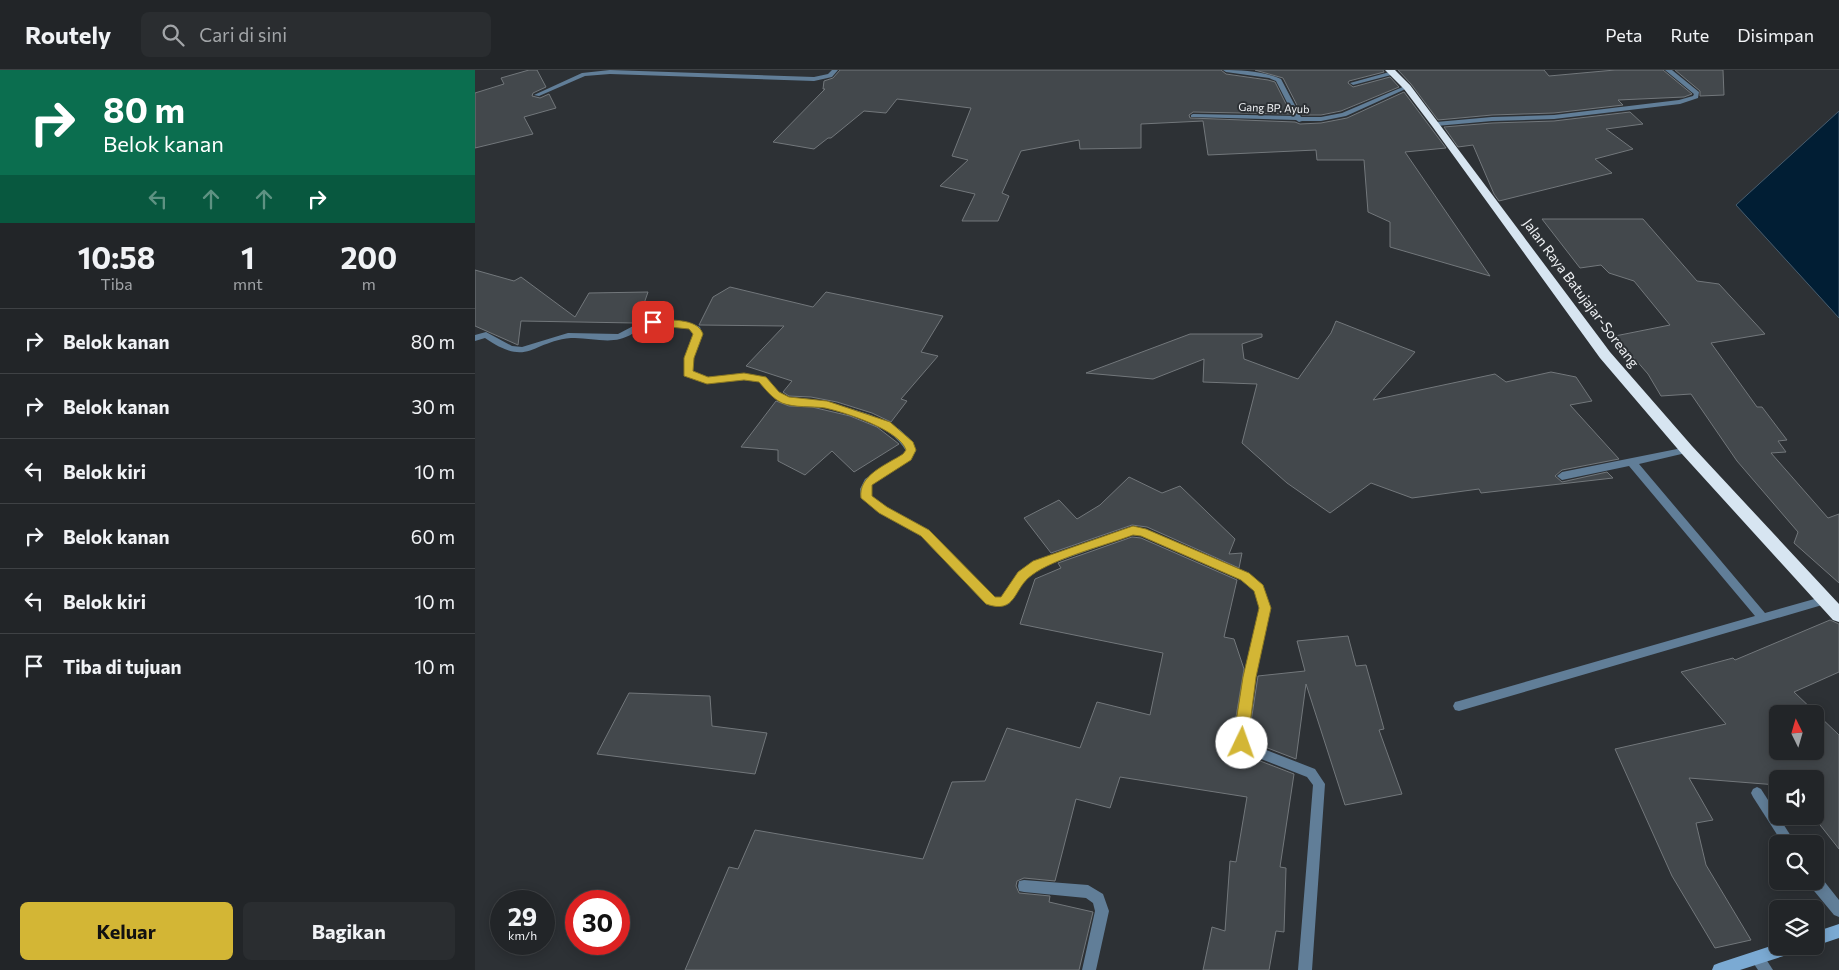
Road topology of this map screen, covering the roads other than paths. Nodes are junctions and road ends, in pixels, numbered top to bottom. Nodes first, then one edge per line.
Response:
1 (835, 70) edge
2 (1227, 70) edge
3 (1667, 70) edge
4 (1391, 71) edge
5 (1353, 83) dead end
6 (1407, 87) junction
7 (537, 95) dead end
8 (1193, 116) dead end
9 (1299, 120) junction
10 (1436, 124) junction
11 (475, 338) edge
12 (1687, 450) junction
13 (1631, 462) junction
14 (1562, 476) dead end
15 (1825, 600) junction
16 (1839, 615) edge
17 (1763, 618) junction
18 (1459, 706) dead end
19 (1757, 793) dead end
20 (1783, 835) edge
21 (1025, 886) dead end
22 (1822, 890) edge
23 (1839, 910) edge
24 (1839, 932) edge
25 (1824, 936) edge
26 (1769, 954) edge
27 (1757, 958) junction
28 (1089, 970) edge
29 (1305, 970) edge
30 (1719, 970) edge
31 (1766, 970) edge

1 - 7 street
2 - 9 street
3 - 10 street
4 - 5 street
4 - 6 highway, Jalan Raya Batujajar-Soreang
6 - 9 street, Gang BP. Ayub
6 - 10 highway, Jalan Raya Batujajar-Soreang
8 - 9 street, Gang BP. Ayub
10 - 12 highway, Jalan Raya Batujajar-Soreang
11 - 29 street
12 - 13 street
12 - 15 highway, Jalan Raya Batujajar-Soreang
13 - 14 street
13 - 17 street
15 - 16 highway, Jalan Raya Batujajar-Soreang
15 - 17 street
17 - 18 street
19 - 20 street
21 - 28 street
22 - 23 street
24 - 25 street
26 - 27 street
27 - 30 street
27 - 31 street

